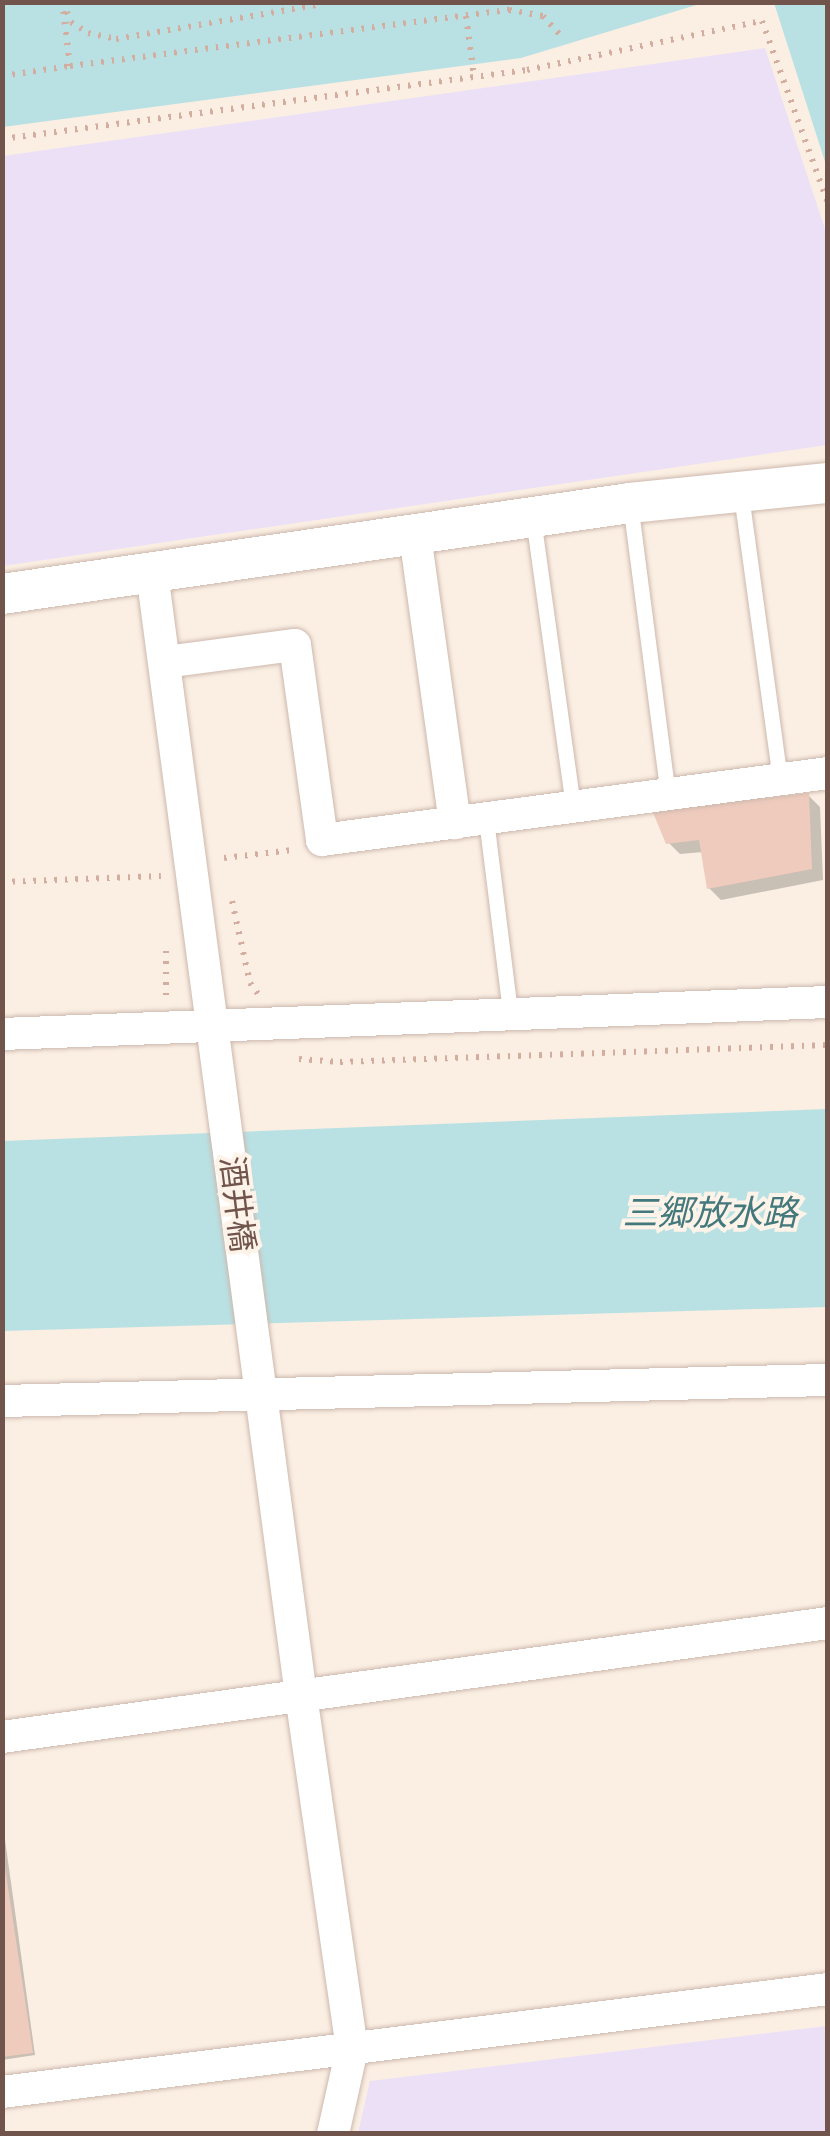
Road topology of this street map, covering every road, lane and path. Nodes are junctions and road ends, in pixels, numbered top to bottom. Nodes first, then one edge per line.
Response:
1 (62, 2) edge
2 (322, 4) edge
3 (466, 16) junction
4 (562, 37) dead end
5 (70, 66) junction
6 (2, 76) edge
7 (474, 77) junction
8 (2, 139) edge
9 (828, 203) edge
10 (828, 483) edge
11 (741, 491) junction
12 (630, 503) junction
13 (533, 518) junction
14 (415, 534) junction
15 (152, 574) junction
16 (2, 594) edge
17 (166, 662) junction
18 (828, 773) edge
19 (780, 779) junction
20 (668, 794) junction
21 (573, 807) junction
22 (471, 821) junction
23 (219, 839) dead end
24 (322, 840) junction
25 (161, 858) dead end
26 (224, 858) junction
27 (226, 869) dead end
28 (162, 876) junction
29 (2, 882) edge
30 (162, 889) dead end
31 (230, 892) dead end
32 (165, 944) dead end
33 (278, 995) dead end
34 (828, 1002) edge
35 (162, 1003) dead end
36 (510, 1014) junction
37 (2, 1034) edge
38 (216, 1042) junction
39 (828, 1045) edge
40 (287, 1058) dead end
41 (828, 1380) edge
42 (262, 1392) junction
43 (2, 1401) edge
44 (828, 1623) edge
45 (300, 1696) junction
46 (2, 1737) edge
47 (828, 1988) edge
48 (352, 2049) junction
49 (2, 2092) edge
50 (333, 2134) edge

1 - 2 path
1 - 5 path
3 - 4 path
3 - 5 path
3 - 7 path
5 - 6 path
7 - 8 path
7 - 9 path
10 - 11 street
11 - 12 street
11 - 19 lane
12 - 13 street
12 - 20 lane
13 - 14 street
13 - 21 lane
14 - 15 street
14 - 22 street
15 - 16 street
15 - 17 street, 酒井橋
17 - 24 street
17 - 38 street, 酒井橋
18 - 19 street
19 - 20 street
20 - 21 street
21 - 22 street
22 - 24 street
22 - 36 lane
23 - 26 path
24 - 26 path
25 - 28 path
26 - 27 path
28 - 29 path
28 - 30 path
31 - 33 path
32 - 35 path
34 - 36 street
36 - 38 street
37 - 38 street
38 - 42 street, 酒井橋
39 - 40 path
41 - 42 street
42 - 43 street
42 - 45 street, 酒井橋
44 - 45 street
45 - 46 street
45 - 48 street, 酒井橋
47 - 48 street
48 - 49 street
48 - 50 street

